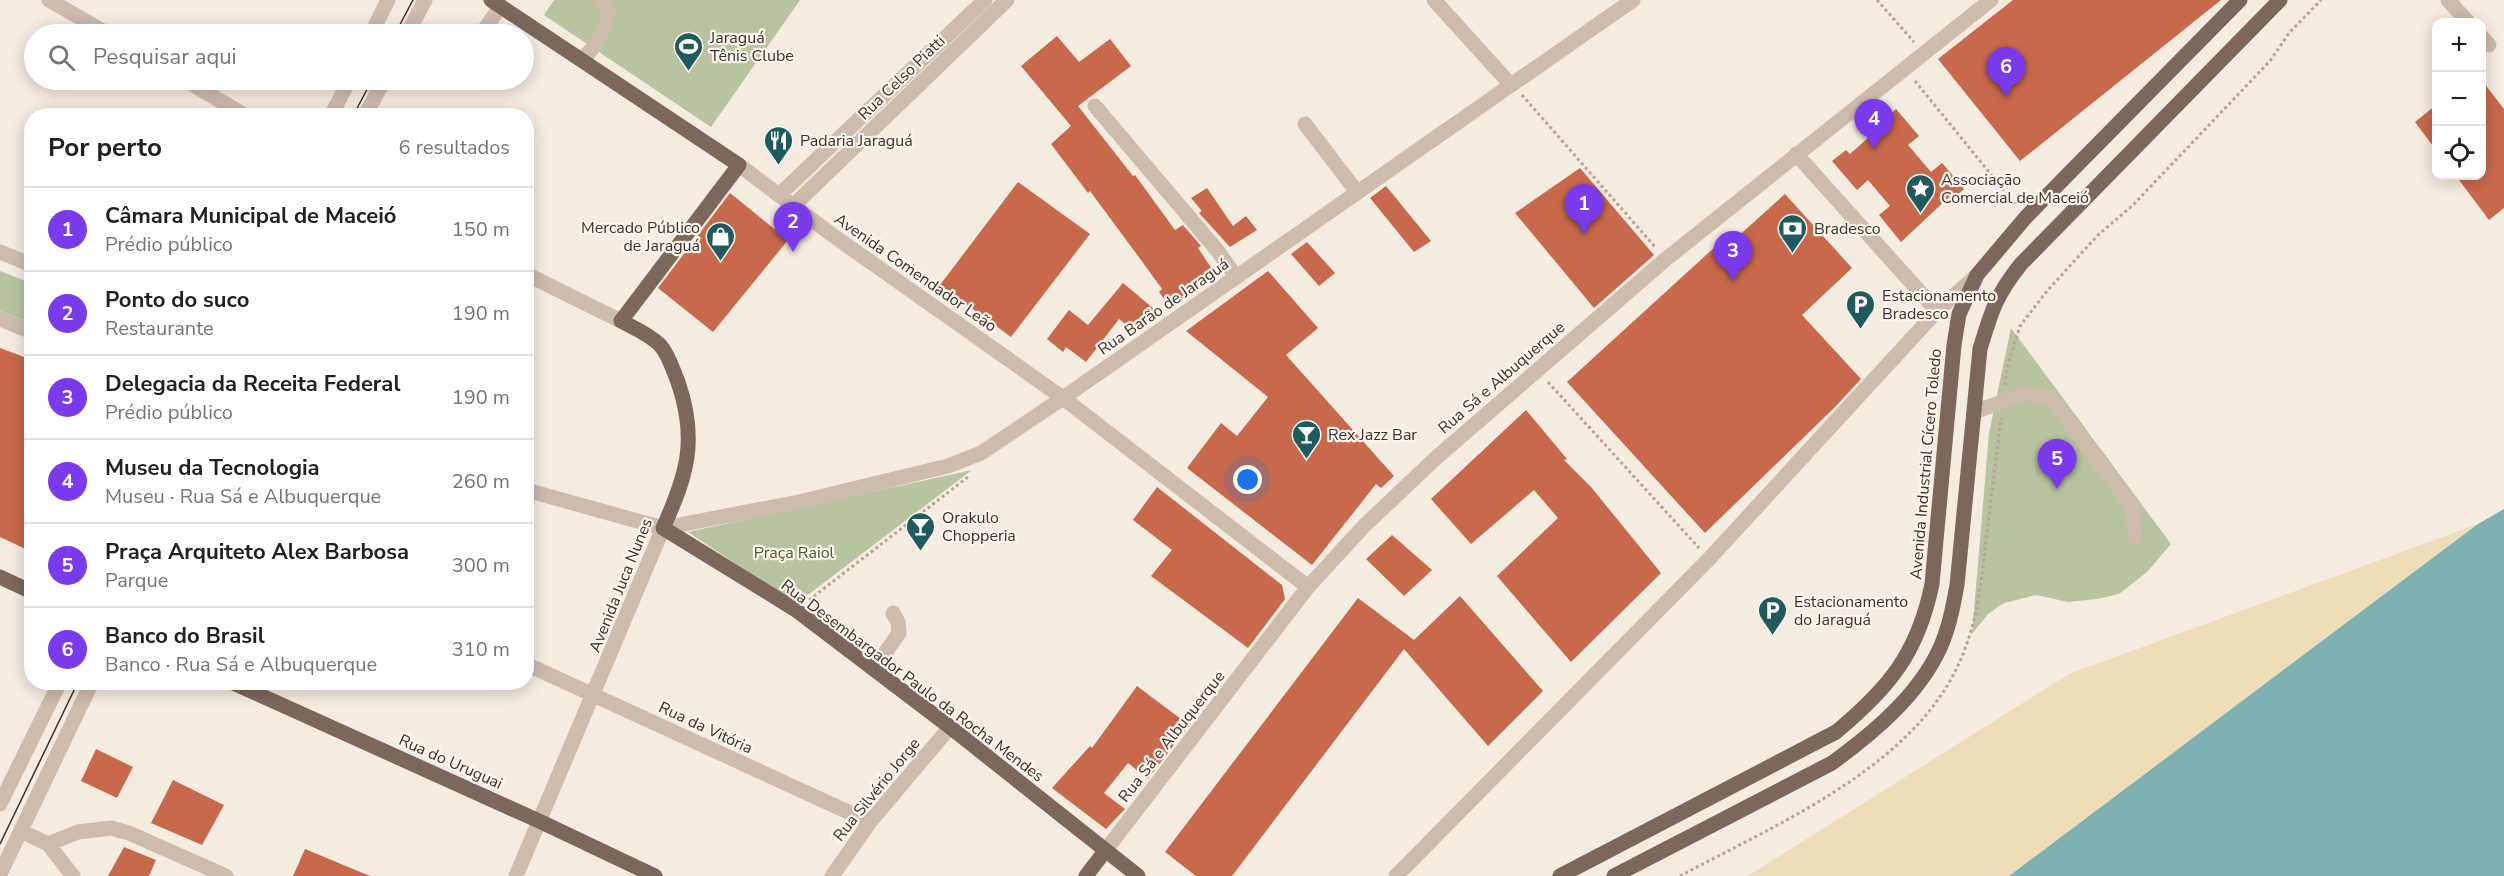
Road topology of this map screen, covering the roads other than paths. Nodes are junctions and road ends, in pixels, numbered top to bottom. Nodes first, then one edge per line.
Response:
1 (49, 0) edge
2 (388, 0) edge
3 (425, 0) edge
4 (600, 0) edge
5 (985, 0) edge
6 (1007, 0) edge
7 (1434, 0) edge
8 (1633, 0) edge
9 (1991, 0) edge
10 (2240, 0) edge
11 (2280, 0) edge
12 (2448, 0) edge
13 (496, 3) edge
14 (2464, 18) edge
15 (91, 24) edge
16 (376, 24) edge
17 (412, 24) edge
18 (486, 24) edge
19 (528, 24) edge
20 (534, 28) edge
21 (582, 60) junction
22 (1511, 85) junction
23 (202, 90) edge
24 (344, 90) edge
25 (379, 90) edge
26 (1095, 106) dead end
27 (232, 108) edge
28 (335, 108) edge
29 (370, 108) edge
30 (1305, 124) dead end
31 (1796, 154) junction
32 (739, 165) junction
33 (1357, 192) junction
34 (779, 195) junction
35 (793, 206) junction
36 (0, 252) edge
37 (24, 262) edge
38 (1977, 275) junction
39 (1236, 277) junction
40 (534, 278) edge
41 (1937, 311) junction
42 (0, 319) edge
43 (621, 321) junction
44 (24, 329) edge
45 (1064, 398) junction
46 (1974, 412) junction
47 (534, 492) edge
48 (663, 528) junction
49 (2135, 537) dead end
50 (0, 577) edge
51 (1308, 587) junction
52 (24, 588) edge
53 (893, 613) dead end
54 (534, 668) edge
55 (874, 669) junction
56 (56, 690) edge
57 (88, 690) edge
58 (249, 690) edge
59 (594, 695) junction
60 (950, 726) junction
61 (0, 804) edge
62 (539, 821) junction
63 (870, 822) junction
64 (21, 831) junction
65 (48, 844) junction
66 (1106, 851) junction
67 (0, 874) edge
68 (73, 876) edge
69 (226, 876) edge
70 (516, 876) edge
71 (655, 876) edge
72 (832, 876) edge
73 (1086, 876) edge
74 (1138, 876) edge
75 (1396, 876) edge
76 (1560, 876) edge
77 (1614, 876) edge

1 - 15 street
2 - 16 street
3 - 17 street
4 - 21 street
5 - 34 street, Rua Celso Piatti
6 - 35 street, Rua Celso Piatti
7 - 22 street
8 - 22 street, Rua Barão de Jaraguá
9 - 31 street, Rua Sá e Albuquerque
10 - 38 main road, Avenida Industrial Cícero Toledo
11 - 46 main road
12 - 14 street
13 - 18 street
13 - 19 main road, Avenida Comendador Leão
20 - 21 main road, Avenida Comendador Leão
21 - 32 main road, Avenida Comendador Leão
22 - 33 street, Rua Barão de Jaraguá
23 - 27 street
24 - 28 street
25 - 29 street
26 - 39 street
30 - 33 street
31 - 41 street
31 - 51 street, Rua Sá e Albuquerque
32 - 34 street, Avenida Comendador Leão
32 - 43 main road
33 - 39 street, Rua Barão de Jaraguá
34 - 35 street, Avenida Comendador Leão
35 - 45 street, Avenida Comendador Leão
36 - 37 street
38 - 41 street
38 - 76 main road, Avenida Industrial Cícero Toledo
39 - 45 street, Rua Barão de Jaraguá
40 - 43 street
41 - 75 street
42 - 44 street
43 - 48 main road, Avenida Juca Nunes
45 - 48 street, Rua Barão de Jaraguá
45 - 51 street, Avenida Comendador Leão
46 - 49 street
46 - 77 main road
47 - 48 street
48 - 55 main road, Rua Desembargador Paulo da Rocha Mendes
48 - 59 street, Avenida Juca Nunes
50 - 52 main road
51 - 66 street, Rua Sá e Albuquerque
53 - 55 street
54 - 59 street, Rua da Vitória
55 - 60 main road, Rua Desembargador Paulo da Rocha Mendes
56 - 61 street
57 - 64 street
58 - 62 main road, Rua do Uruguai
59 - 62 street, Avenida Juca Nunes
59 - 63 street, Rua da Vitória
60 - 63 street, Rua Silvério Jorge
60 - 66 main road, Rua Desembargador Paulo da Rocha Mendes
62 - 70 street, Avenida Juca Nunes
62 - 71 main road, Rua do Uruguai
63 - 72 street, Rua Silvério Jorge
64 - 65 street
64 - 67 street
65 - 68 street
65 - 69 street
66 - 73 main road
66 - 74 main road, Rua Desembargador Paulo da Rocha Mendes

